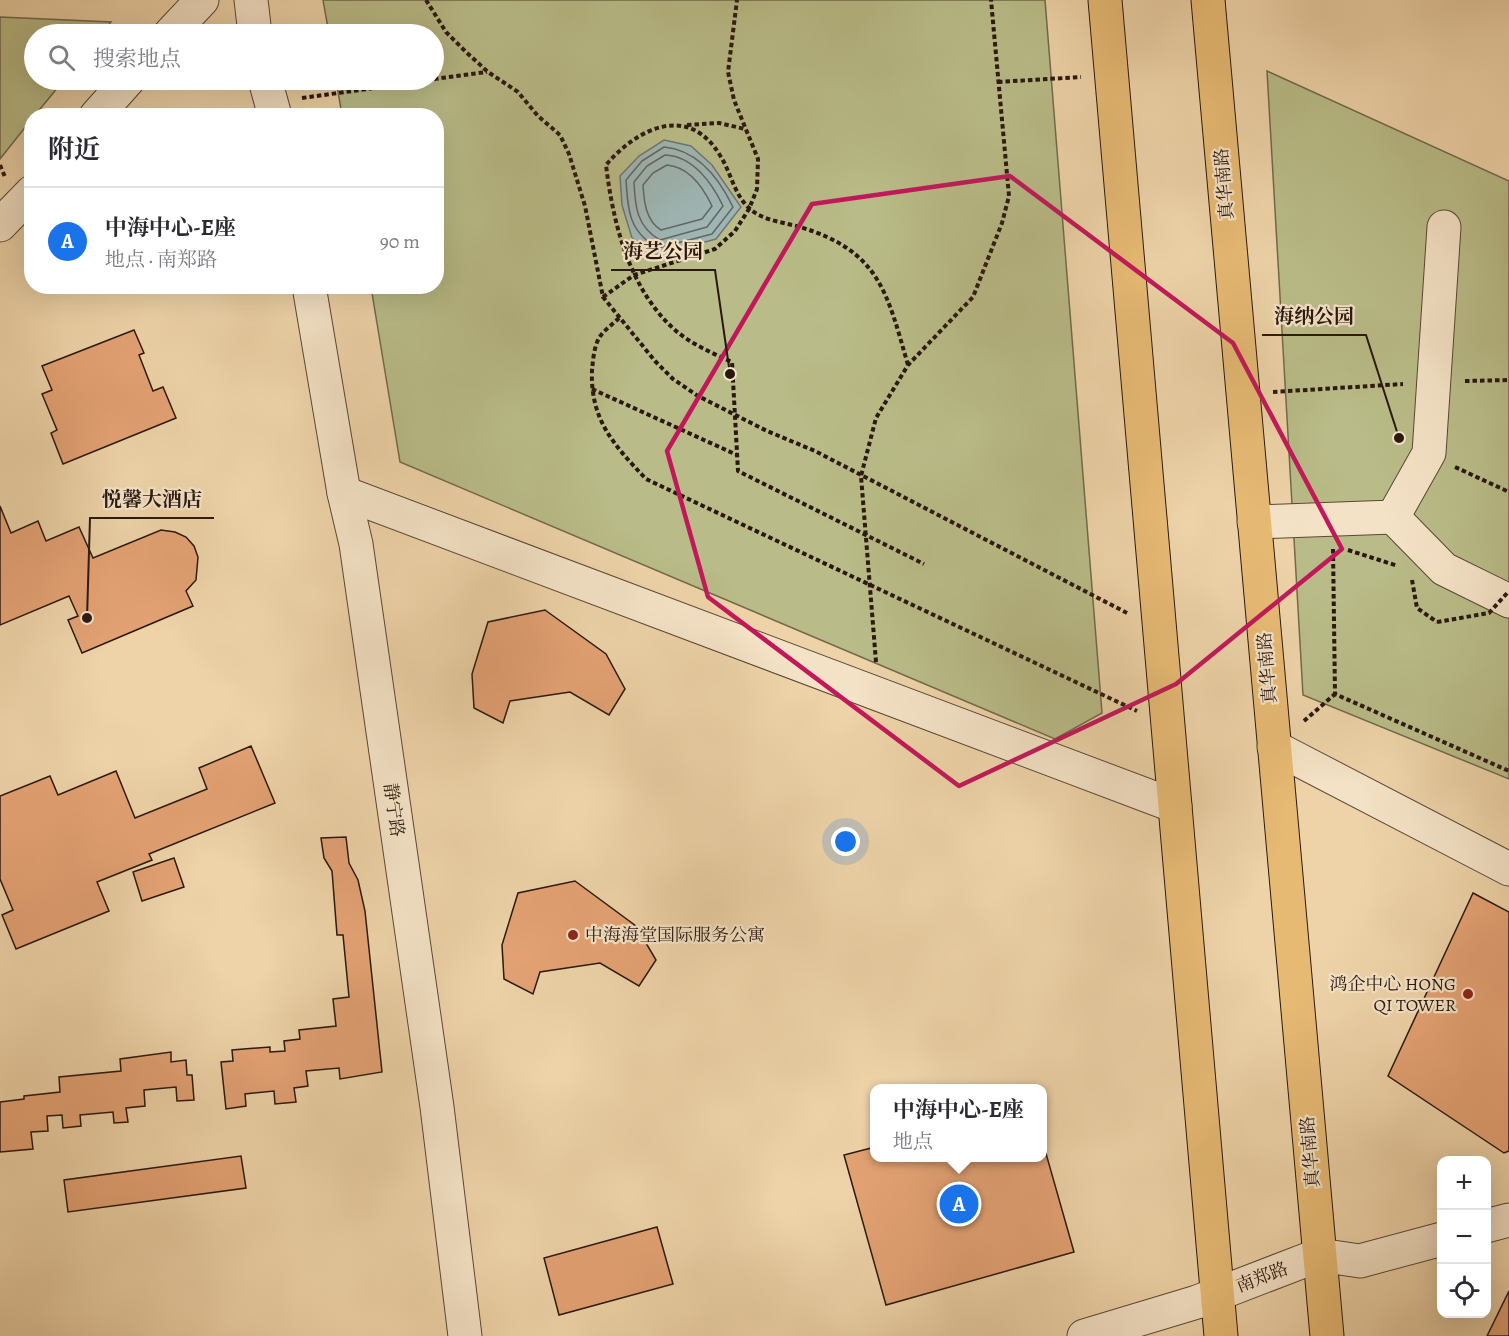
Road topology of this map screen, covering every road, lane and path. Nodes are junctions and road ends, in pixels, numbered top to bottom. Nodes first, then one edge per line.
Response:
1 (202, 0) edge
2 (251, 0) edge
3 (426, 0) edge
4 (737, 0) edge
5 (991, 0) edge
6 (1105, 0) edge
7 (1208, 0) edge
8 (179, 24) edge
9 (254, 24) edge
10 (441, 24) edge
11 (444, 29) edge
12 (488, 72) junction
13 (1111, 75) junction
14 (444, 78) edge
15 (998, 82) junction
16 (119, 90) edge
17 (343, 90) edge
18 (270, 99) edge
19 (103, 108) edge
20 (685, 125) junction
21 (745, 130) junction
22 (24, 200) edge
23 (749, 209) junction
24 (0, 225) edge
25 (1444, 227) dead end
26 (634, 275) junction
27 (310, 294) edge
28 (603, 297) junction
29 (619, 318) junction
30 (908, 365) junction
31 (1509, 380) edge
32 (1432, 383) junction
33 (592, 389) junction
34 (1242, 393) junction
35 (734, 414) junction
36 (736, 455) junction
37 (1451, 465) dead end
38 (861, 476) junction
39 (1509, 492) edge
40 (344, 493) junction
41 (1393, 517) junction
42 (1254, 522) junction
43 (866, 534) junction
44 (1333, 546) junction
45 (1322, 547) dead end
46 (924, 564) dead end
47 (1399, 567) dead end
48 (1410, 570) dead end
49 (870, 585) junction
50 (1509, 591) edge
51 (1509, 601) edge
52 (1159, 630) junction
53 (879, 695) junction
54 (1168, 726) junction
55 (1274, 747) junction
56 (1509, 771) edge
57 (1175, 806) junction
58 (1509, 869) edge
59 (1509, 1220) edge
60 (1491, 1225) edge
61 (1437, 1240) edge
62 (1319, 1255) junction
63 (1217, 1294) junction
64 (465, 1336) edge
65 (1084, 1336) edge
66 (1221, 1336) edge
67 (1327, 1336) edge

1 - 8 street
2 - 9 street
3 - 10 path
4 - 21 path
5 - 15 path
6 - 13 main road
7 - 34 main road, 真华南路
11 - 12 path
12 - 14 path
12 - 28 path
13 - 15 path
13 - 52 main road
15 - 30 path
16 - 19 street
17 - 18 path
20 - 21 path
20 - 23 path
20 - 26 path
21 - 23 path
22 - 24 street
23 - 26 path
23 - 30 path
25 - 32 street
26 - 28 path
26 - 35 path
27 - 40 street, 静宁路
28 - 29 path
29 - 33 path
29 - 35 path
30 - 38 path
31 - 32 path
32 - 34 path
32 - 41 street
33 - 36 path
33 - 49 path
34 - 42 main road, 真华南路
35 - 36 path
35 - 38 path
36 - 43 path
37 - 39 path
38 - 43 path
38 - 52 path
40 - 53 street
40 - 64 street, 静宁路
41 - 42 street
41 - 51 street
42 - 55 main road, 真华南路
43 - 46 path
43 - 49 path
44 - 45 path
44 - 47 path
44 - 56 path
48 - 50 path, bridge
49 - 53 path
49 - 54 path
52 - 54 main road
53 - 57 street
54 - 57 main road
55 - 58 street
55 - 62 main road, 真华南路
57 - 63 main road
59 - 60 street
61 - 62 street, 南郑路
62 - 63 street, 南郑路
62 - 67 main road, 真华南路
63 - 65 street, 南郑路
63 - 66 main road

